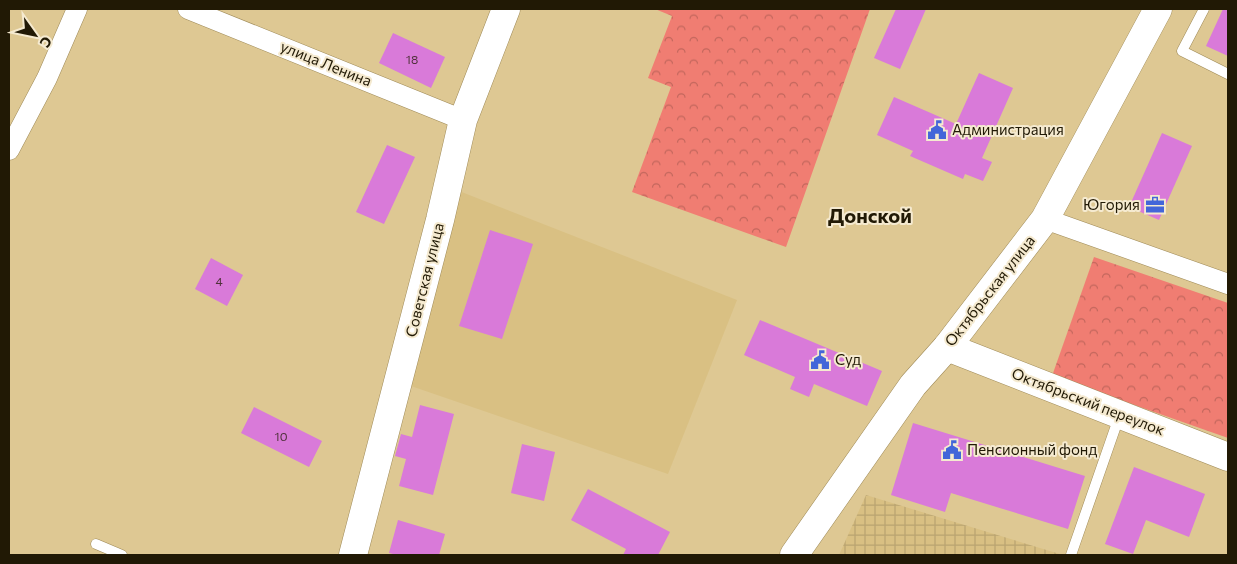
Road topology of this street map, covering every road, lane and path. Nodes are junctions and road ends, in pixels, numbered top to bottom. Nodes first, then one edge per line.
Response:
1 (77, 9) edge
2 (188, 9) edge
3 (506, 9) edge
4 (1158, 9) edge
5 (1204, 9) edge
6 (1228, 74) edge
7 (463, 120) junction
8 (9, 150) edge
9 (1045, 219) junction
10 (1228, 284) edge
11 (947, 347) junction
12 (1120, 414) junction
13 (1228, 457) edge
14 (96, 544) dead end
15 (122, 555) edge
16 (354, 555) edge
17 (794, 555) edge
18 (1071, 555) edge

1 - 8 street
2 - 7 street, улица Ленина
3 - 7 main road, Советская улица
4 - 9 main road, Октябрьская улица
5 - 6 lane
7 - 16 main road, Советская улица
9 - 10 street
9 - 11 main road, Октябрьская улица
11 - 12 main road, Октябрьский переулок
11 - 17 main road, Октябрьская улица
12 - 13 main road, Октябрьский переулок
12 - 18 lane
14 - 15 lane

